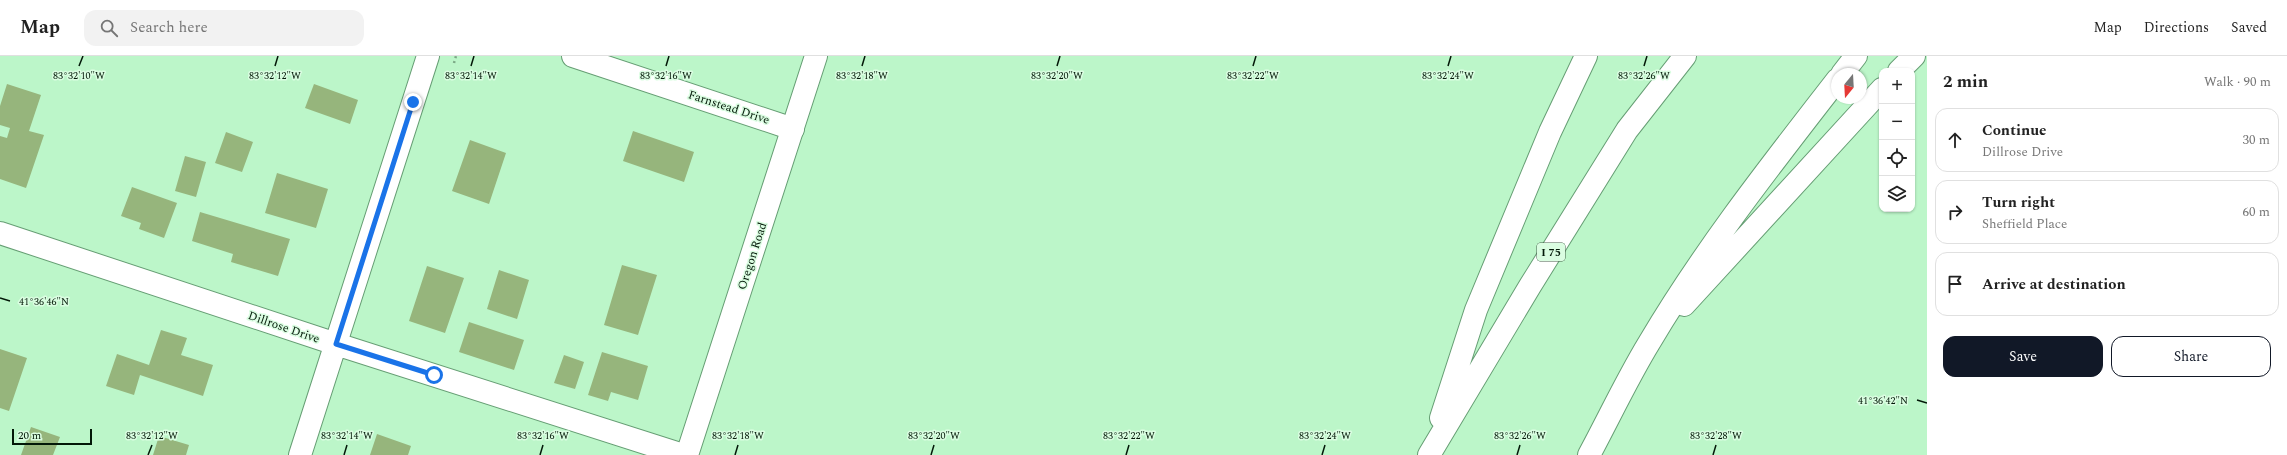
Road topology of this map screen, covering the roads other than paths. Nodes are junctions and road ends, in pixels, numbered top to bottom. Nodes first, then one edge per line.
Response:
1 (428, 56) edge
2 (573, 56) edge
3 (816, 56) edge
4 (1586, 56) edge
5 (1685, 56) edge
6 (1856, 56) edge
7 (1914, 56) edge
8 (1847, 68) edge
9 (1902, 68) edge
10 (1831, 88) edge
11 (1879, 92) edge
12 (793, 129) junction
13 (0, 233) edge
14 (336, 344) junction
15 (1648, 344) junction
16 (1430, 454) edge
17 (300, 455) edge
18 (683, 455) edge
19 (687, 455) edge
20 (1590, 455) edge

1 - 14 main road
2 - 12 main road, Farnstead Drive
3 - 12 main road, Oregon Road
4 - 16 main road
5 - 16 main road, I 75 / I 75
6 - 8 main road
7 - 9 main road
10 - 15 main road
11 - 15 main road
12 - 19 main road, Oregon Road
13 - 14 main road, Dillrose Drive
14 - 17 main road
14 - 18 main road, Dillrose Drive
15 - 20 main road

